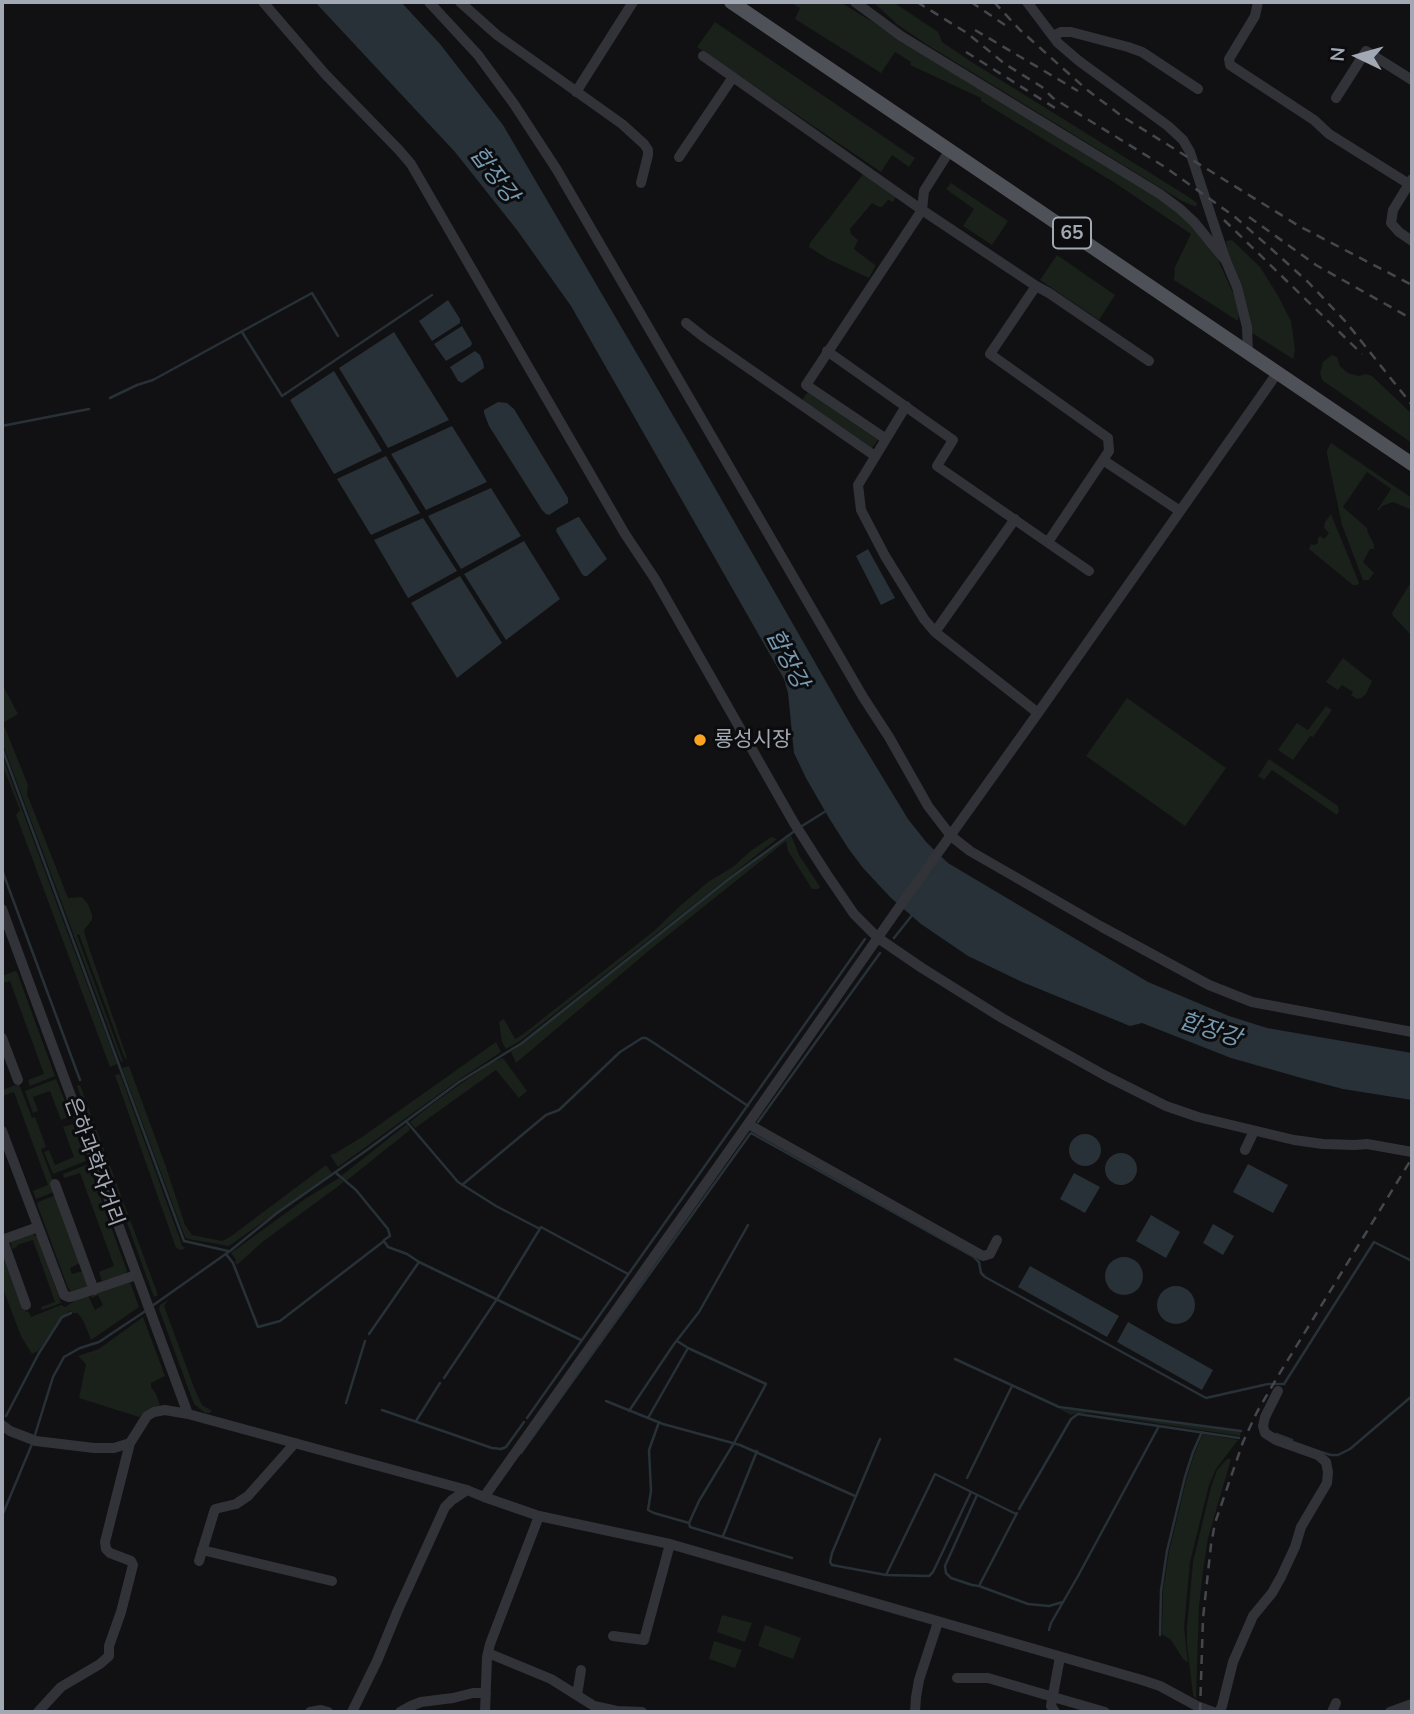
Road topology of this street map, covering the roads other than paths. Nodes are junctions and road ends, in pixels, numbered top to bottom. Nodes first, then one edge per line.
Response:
1 (264, 2) edge
2 (429, 2) edge
3 (460, 2) edge
4 (633, 2) edge
5 (731, 2) edge
6 (855, 2) edge
7 (1027, 2) edge
8 (1258, 2) edge
9 (1054, 37) junction
10 (703, 56) dead end
11 (733, 77) junction
12 (1412, 80) edge
13 (1198, 89) dead end
14 (576, 92) junction
15 (1336, 98) dead end
16 (950, 150) junction
17 (680, 157) dead end
18 (1411, 181) edge
19 (641, 183) dead end
20 (922, 210) junction
21 (1412, 241) edge
22 (1226, 261) junction
23 (1036, 286) junction
24 (686, 323) dead end
25 (827, 351) junction
26 (1248, 352) junction
27 (1149, 361) dead end
28 (1278, 372) junction
29 (806, 384) junction
30 (795, 400) junction
31 (906, 406) junction
32 (886, 439) junction
33 (875, 456) junction
34 (1103, 460) junction
35 (1412, 464) edge
36 (1180, 511) junction
37 (1016, 519) junction
38 (1048, 542) junction
39 (1088, 571) dead end
40 (934, 632) junction
41 (1038, 713) junction
42 (948, 839) junction
43 (2, 909) edge
44 (878, 938) junction
45 (1412, 1032) edge
46 (2, 1040) edge
47 (18, 1080) dead end
48 (748, 1124) junction
49 (2, 1130) edge
50 (1254, 1131) junction
51 (1245, 1150) dead end
52 (1412, 1152) edge
53 (55, 1184) dead end
54 (38, 1227) junction
55 (997, 1240) dead end
56 (3, 1243) edge
57 (136, 1275) junction
58 (94, 1290) junction
59 (26, 1305) dead end
60 (1278, 1391) dead end
61 (188, 1414) junction
62 (2, 1425) edge
63 (130, 1443) junction
64 (295, 1443) junction
65 (467, 1490) junction
66 (484, 1497) junction
67 (539, 1516) junction
68 (670, 1544) junction
69 (332, 1581) dead end
70 (938, 1622) junction
71 (613, 1636) dead end
72 (488, 1653) junction
73 (1060, 1657) junction
74 (581, 1670) dead end
75 (957, 1678) dead end
76 (486, 1693) junction
77 (577, 1695) junction
78 (1052, 1697) junction
79 (1412, 1704) edge
80 (1188, 1707) edge
81 (38, 1712) edge
82 (310, 1712) edge
83 (328, 1712) edge
84 (352, 1712) edge
85 (400, 1712) edge
86 (485, 1712) edge
87 (642, 1712) edge
88 (915, 1712) edge
89 (1055, 1712) edge
90 (1105, 1712) edge
91 (1213, 1712) edge
92 (1219, 1712) edge
93 (1390, 1712) edge

1 - 44 street
2 - 42 street
3 - 14 street
4 - 14 street
5 - 16 main road, 65
6 - 22 street
7 - 9 street
8 - 18 street
9 - 13 street
9 - 22 street
10 - 11 street
11 - 17 street
11 - 20 street
12 - 15 street
14 - 19 street
16 - 20 street
16 - 26 main road, 65
18 - 21 street
20 - 23 street
20 - 25 street
22 - 26 street
23 - 27 street
23 - 34 street
24 - 30 street
25 - 29 street
25 - 31 street
26 - 28 main road, 65
28 - 35 main road, 65
28 - 36 street
29 - 30 street
29 - 32 street
30 - 33 street
31 - 32 street
31 - 37 street
32 - 33 street
33 - 40 street
34 - 36 street
34 - 38 street
36 - 41 street
37 - 38 street
37 - 40 street
38 - 39 street
40 - 41 street
41 - 42 street
42 - 44 street
42 - 45 street
43 - 57 street, 은하과학자거리
44 - 48 street
44 - 50 street
46 - 47 street
48 - 55 street
48 - 66 street
49 - 54 street
50 - 51 street
50 - 52 street
53 - 58 street
54 - 56 street
54 - 58 street
56 - 59 street
57 - 58 street
57 - 61 street, 은하과학자거리
60 - 92 street
61 - 63 street
61 - 64 street
62 - 63 street
63 - 81 street
64 - 65 street
64 - 69 street
65 - 66 street
65 - 84 street
66 - 67 street
67 - 68 street
67 - 72 street
68 - 70 street
68 - 71 street
70 - 73 street
70 - 88 street
72 - 76 street
72 - 77 street
73 - 78 street
73 - 80 street
74 - 77 street
75 - 78 street
76 - 85 street
76 - 86 street
77 - 87 street
78 - 89 street
78 - 90 street
79 - 93 street
80 - 91 street
82 - 83 street

